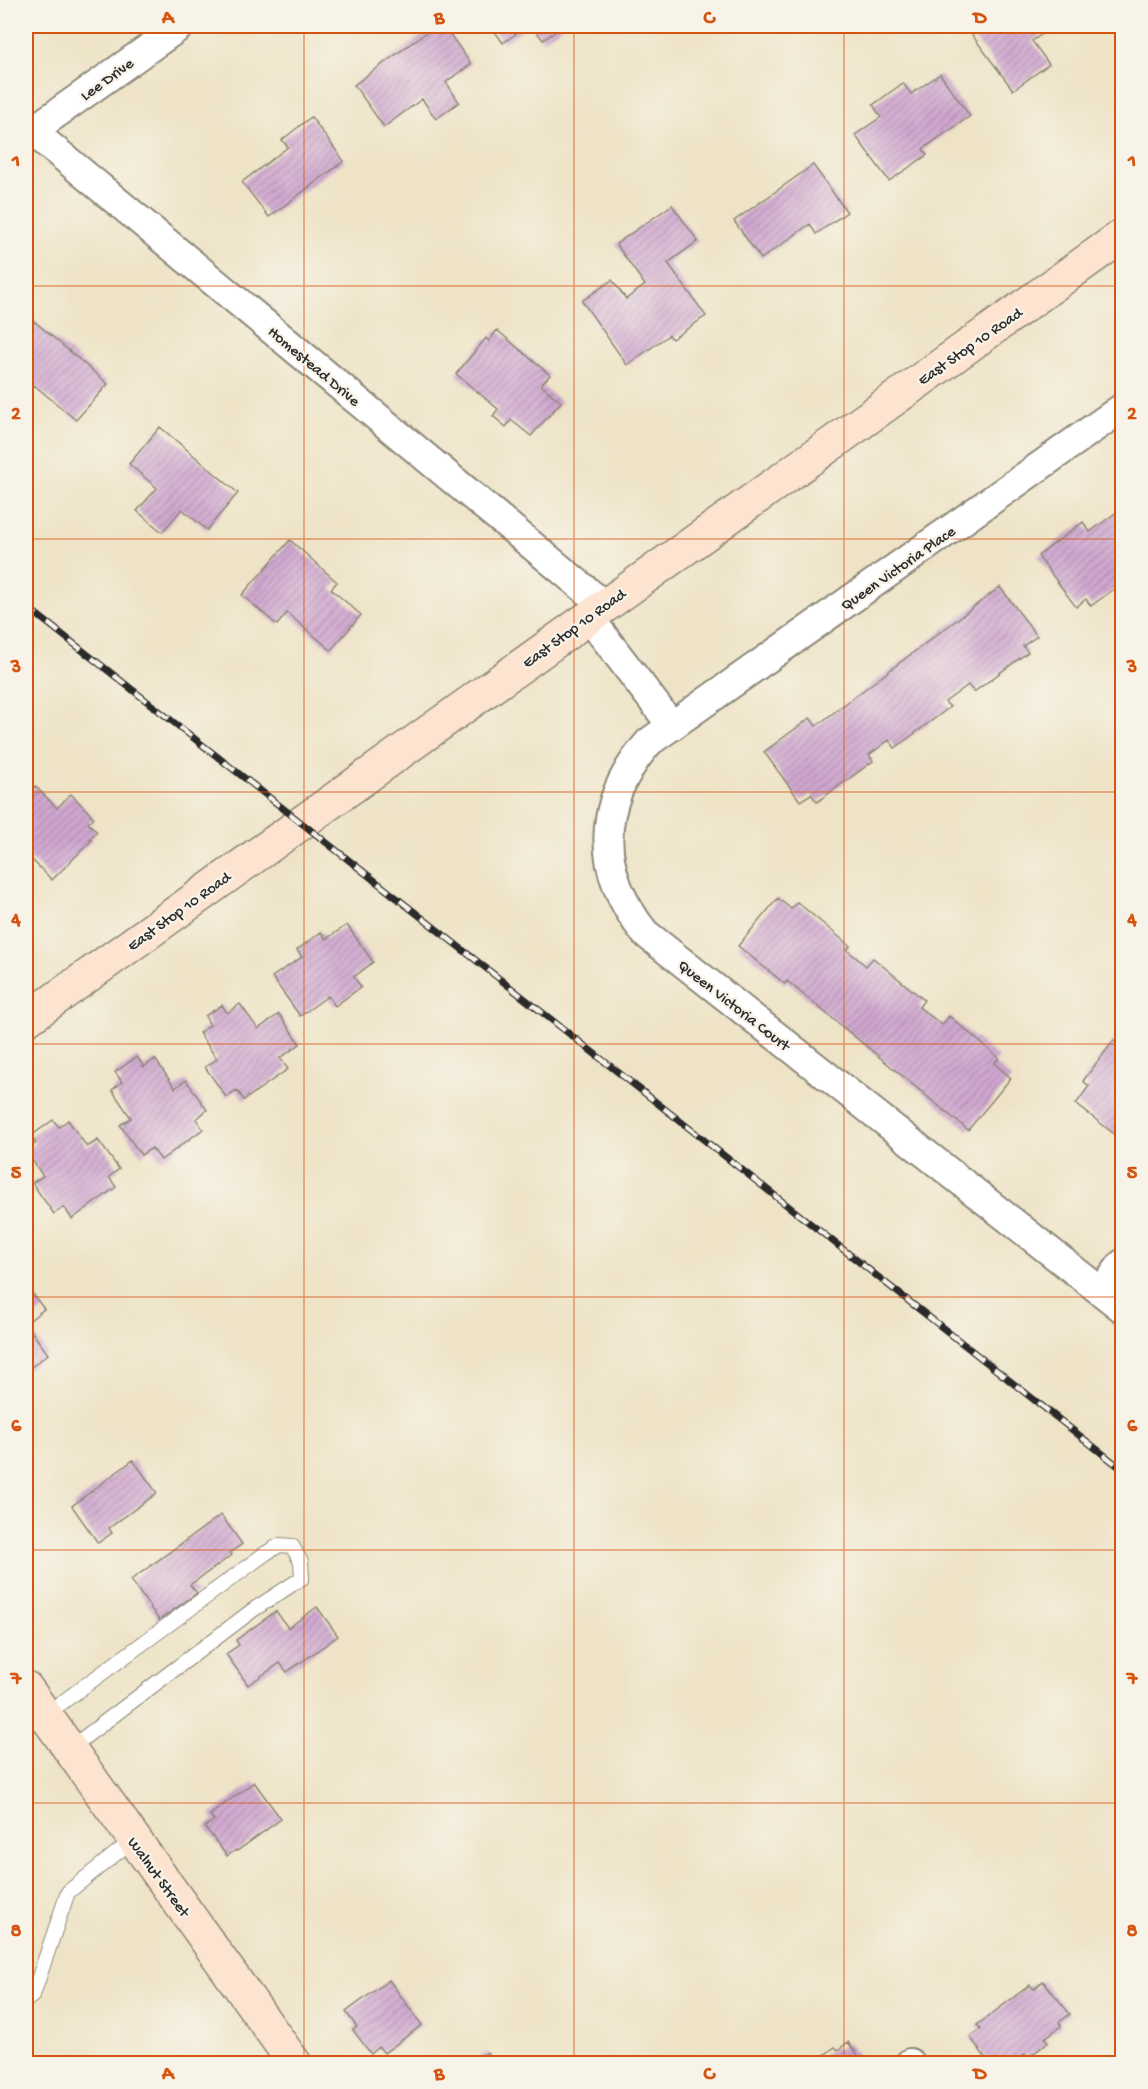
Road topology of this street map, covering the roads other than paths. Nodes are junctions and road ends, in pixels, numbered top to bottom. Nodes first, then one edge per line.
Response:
1 (180, 26) edge
2 (29, 128) edge
3 (1122, 236) edge
4 (1122, 408) edge
5 (596, 611) junction
6 (672, 726) junction
7 (26, 1020) edge
8 (1122, 1264) edge
9 (1112, 1299) edge
10 (26, 1688) edge
11 (45, 1715) junction
12 (69, 1749) junction
13 (134, 1839) junction
14 (26, 2001) edge
15 (295, 2064) edge

1 - 2 street, Lee Drive
2 - 5 street, Homestead Drive
3 - 5 street, East Stop 10 Road
4 - 6 street, Queen Victoria Place
5 - 6 street
5 - 7 street, East Stop 10 Road
6 - 9 street, Queen Victoria Court
8 - 9 street
10 - 11 street, Walnut Street
11 - 12 street, Walnut Street
11 - 12 lane
12 - 13 street, Walnut Street
13 - 14 lane
13 - 15 street, Walnut Street

